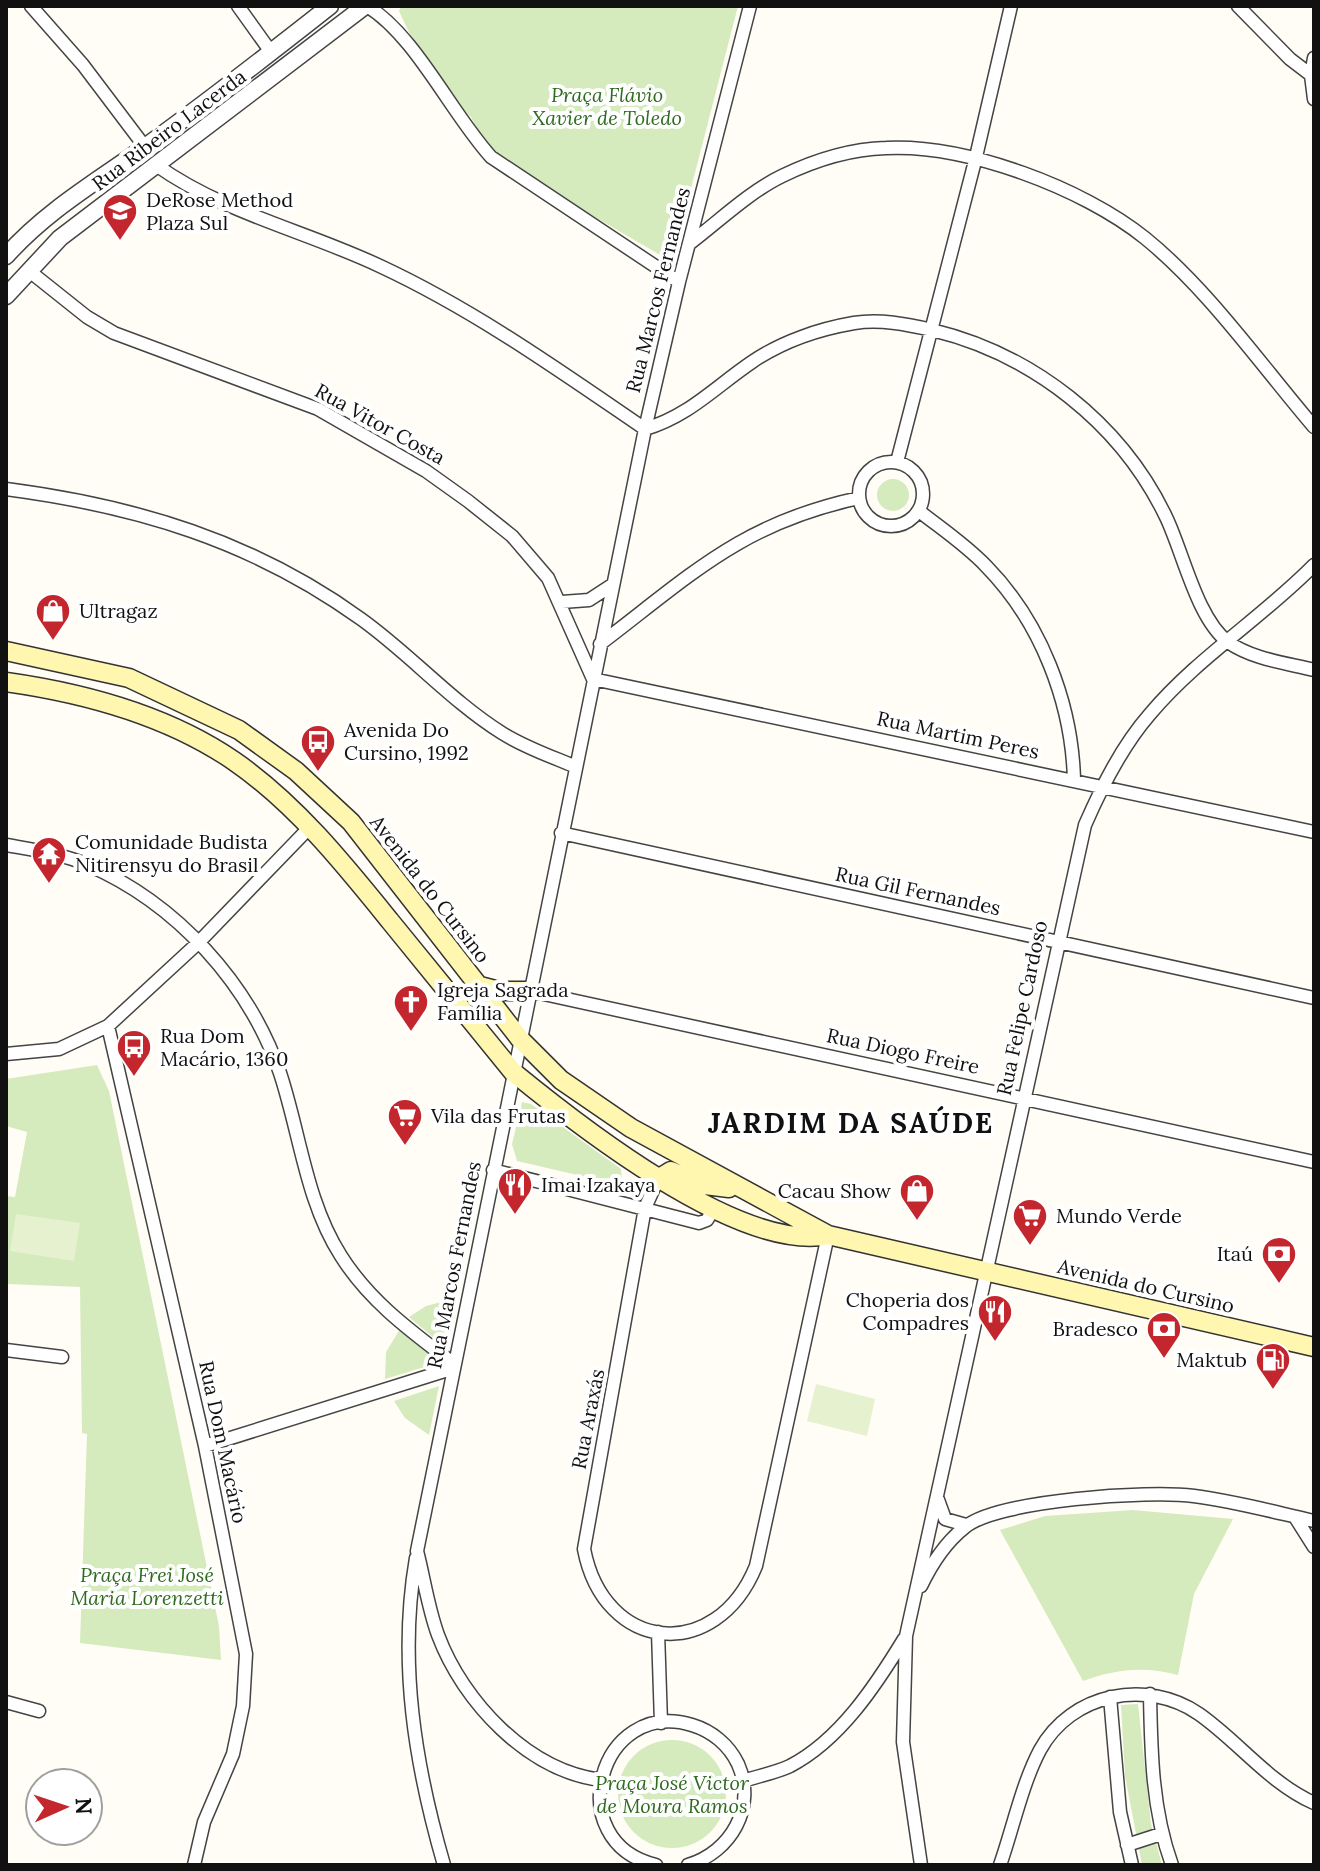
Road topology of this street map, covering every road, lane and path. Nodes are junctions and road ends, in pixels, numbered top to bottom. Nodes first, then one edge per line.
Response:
1 (31, 6) edge
2 (238, 6) edge
3 (330, 6) edge
4 (366, 6) edge
5 (750, 6) edge
6 (1011, 6) edge
7 (1238, 6) edge
8 (271, 52) junction
9 (1314, 58) edge
10 (1311, 75) junction
11 (1314, 99) edge
12 (145, 147) junction
13 (975, 161) junction
14 (156, 165) junction
15 (689, 244) junction
16 (9, 246) edge
17 (28, 270) junction
18 (679, 282) junction
19 (6, 296) edge
20 (933, 331) junction
21 (1314, 427) edge
22 (645, 429) junction
23 (897, 462) junction
24 (6, 489) edge
25 (859, 498) junction
26 (919, 511) junction
27 (1314, 565) edge
28 (612, 585) junction
29 (562, 602) junction
30 (1227, 641) junction
31 (600, 644) junction
32 (6, 651) edge
33 (1314, 670) edge
34 (593, 679) junction
35 (6, 682) edge
36 (574, 766) junction
37 (1074, 780) junction
38 (1102, 788) junction
39 (309, 828) junction
40 (1314, 832) edge
41 (561, 833) junction
42 (6, 845) edge
43 (1057, 942) junction
44 (198, 943) junction
45 (476, 985) junction
46 (530, 991) junction
47 (1314, 998) edge
48 (108, 1026) junction
49 (520, 1039) junction
50 (6, 1054) edge
51 (513, 1072) junction
52 (1023, 1097) junction
53 (1314, 1162) edge
54 (493, 1170) junction
55 (658, 1179) junction
56 (736, 1188) junction
57 (645, 1208) junction
58 (713, 1210) junction
59 (828, 1235) junction
60 (986, 1273) junction
61 (1314, 1347) edge
62 (6, 1350) edge
63 (62, 1357) dead end
64 (454, 1366) junction
65 (205, 1446) junction
66 (936, 1490) junction
67 (1295, 1517) junction
68 (1314, 1521) edge
69 (966, 1525) junction
70 (1314, 1547) edge
71 (417, 1551) junction
72 (913, 1603) junction
73 (658, 1632) junction
74 (906, 1636) junction
75 (875, 1688) junction
76 (903, 1688) junction
77 (1150, 1694) junction
78 (1110, 1697) junction
79 (6, 1702) edge
80 (39, 1711) dead end
81 (661, 1723) junction
82 (601, 1780) junction
83 (743, 1781) junction
84 (1314, 1803) edge
85 (1161, 1834) junction
86 (1127, 1845) junction
87 (194, 1865) edge
88 (444, 1865) edge
89 (656, 1865) edge
90 (691, 1865) edge
91 (921, 1865) edge
92 (1000, 1865) edge
93 (1132, 1865) edge
94 (1172, 1865) edge

1 - 12 street
2 - 8 street
3 - 8 street, Rua Ribeiro Lacerda
4 - 14 street, Rua Ribeiro Lacerda
4 - 18 street
5 - 15 street, Rua Marcos Fernandes
6 - 13 street
7 - 10 street
8 - 12 street, Rua Ribeiro Lacerda
9 - 10 street
10 - 11 street
12 - 16 street, Rua Ribeiro Lacerda
13 - 15 street
13 - 20 street
13 - 21 street
14 - 17 street, Rua Ribeiro Lacerda
14 - 22 street
15 - 18 street, Rua Marcos Fernandes
17 - 19 street, Rua Ribeiro Lacerda
17 - 29 street, Rua Vitor Costa
18 - 22 street, Rua Marcos Fernandes
20 - 22 street
20 - 23 street
20 - 30 street
22 - 28 street, Rua Marcos Fernandes
23 - 25 street
23 - 26 street
24 - 36 street
25 - 26 street
25 - 31 street
26 - 37 street
27 - 30 street, Rua Felipe Cardoso
28 - 29 street
28 - 31 street, Rua Marcos Fernandes
29 - 34 street, Rua Vitor Costa
30 - 33 street
30 - 38 street, Rua Felipe Cardoso
31 - 34 street, Rua Marcos Fernandes
32 - 45 main road, Avenida do Cursino
34 - 36 street, Rua Marcos Fernandes
34 - 37 street, Rua Martim Peres
35 - 39 main road, Avenida do Cursino
36 - 41 street, Rua Marcos Fernandes
37 - 38 street, Rua Martim Peres
38 - 40 street, Rua Martim Peres
38 - 43 street, Rua Felipe Cardoso
39 - 44 street
39 - 51 main road, Avenida do Cursino
41 - 43 street, Rua Gil Fernandes
41 - 46 street, Rua Marcos Fernandes
42 - 44 street
43 - 47 street, Rua Gil Fernandes
43 - 52 street, Rua Felipe Cardoso
44 - 48 street
44 - 64 street
45 - 46 main road
45 - 49 main road, Avenida do Cursino
46 - 49 street, Rua Marcos Fernandes
46 - 52 street, Rua Diogo Freire
48 - 50 street
48 - 65 street, Rua Dom Macário
49 - 51 street, Rua Marcos Fernandes
49 - 56 main road, Avenida do Cursino
51 - 54 street, Rua Marcos Fernandes
51 - 55 main road, Avenida do Cursino
52 - 53 street, Rua Diogo Freire
52 - 60 street, Rua Felipe Cardoso
54 - 57 street
54 - 64 street, Rua Marcos Fernandes
55 - 56 main road
55 - 57 street, Rua Araxás
55 - 58 main road, Avenida do Cursino
56 - 59 main road, Avenida do Cursino
57 - 58 street
57 - 73 street, Rua Araxás
58 - 59 main road, Avenida do Cursino
59 - 60 main road, Avenida do Cursino
59 - 73 street
60 - 61 main road, Avenida do Cursino
60 - 66 street, Rua Felipe Cardoso
62 - 63 street
64 - 65 street
64 - 71 street, Rua Marcos Fernandes
65 - 87 street, Rua Dom Macário
66 - 69 street
66 - 72 street, Rua Felipe Cardoso
67 - 68 street
67 - 69 street
67 - 70 street
69 - 72 street
71 - 82 street, Rua Marcos Fernandes
71 - 88 street
72 - 74 street, Rua Felipe Cardoso
73 - 81 street
74 - 75 street, Rua Felipe Cardoso
74 - 76 street, Rua Felipe Cardoso
75 - 76 street
75 - 83 street, Rua Felipe Cardoso
76 - 91 street, Rua Felipe Cardoso
77 - 78 street
77 - 84 street
77 - 85 street
78 - 86 street
78 - 92 street
79 - 80 street
81 - 82 street
81 - 83 street
82 - 89 street
83 - 90 street
85 - 86 street
85 - 94 street
86 - 93 street

